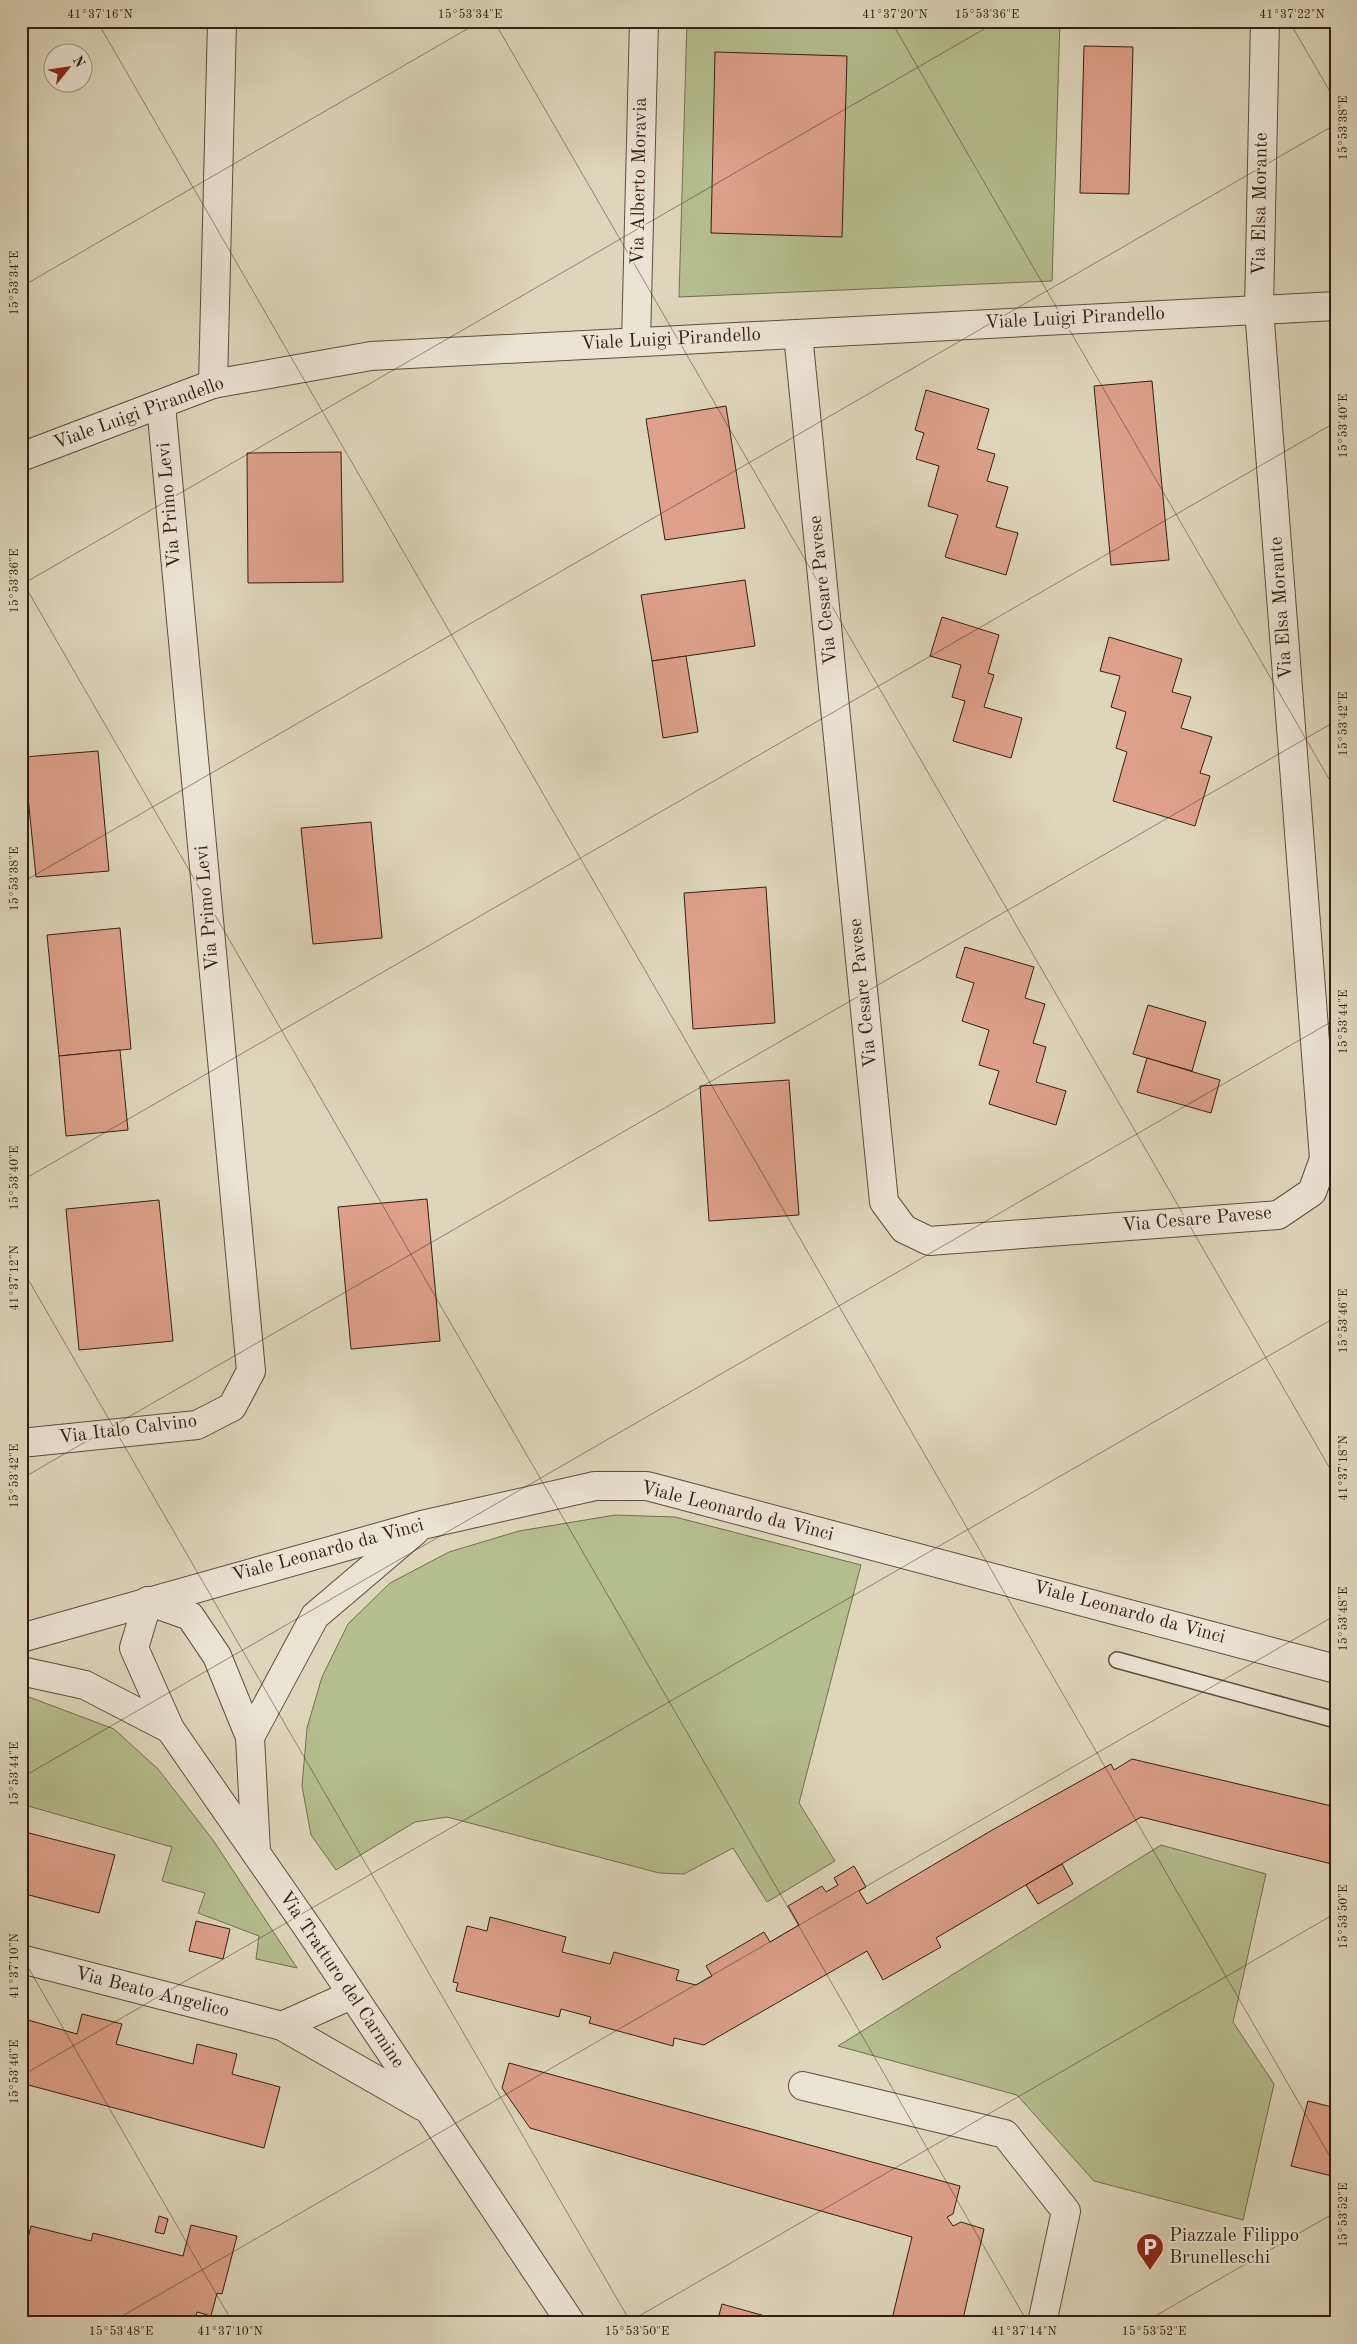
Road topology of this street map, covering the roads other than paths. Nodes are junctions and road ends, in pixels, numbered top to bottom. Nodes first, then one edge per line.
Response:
1 (222, 21) edge
2 (644, 21) edge
3 (1266, 21) edge
4 (1336, 306) edge
5 (1259, 309) junction
6 (798, 334) junction
7 (636, 342) junction
8 (213, 384) junction
9 (161, 405) junction
10 (21, 458) edge
11 (1312, 1192) joint
12 (232, 1407) joint
13 (21, 1443) edge
14 (422, 1525) junction
15 (148, 1601) junction
16 (21, 1638) edge
17 (1117, 1660) dead end
18 (1336, 1669) edge
19 (21, 1671) edge
20 (1336, 1720) edge
21 (170, 1729) junction
22 (250, 1737) junction
23 (256, 1851) junction
24 (21, 1959) edge
25 (352, 1995) junction
26 (282, 2026) junction
27 (803, 2086) dead end
28 (426, 2108) junction
29 (571, 2323) edge
30 (1042, 2323) edge

1 - 8 street
2 - 7 street, Via Alberto Moravia
3 - 5 street, Via Elsa Morante
4 - 5 street, Viale Luigi Pirandello
5 - 6 street, Viale Luigi Pirandello
5 - 11 street, Via Elsa Morante
6 - 7 street, Viale Luigi Pirandello
6 - 11 street, Via Cesare Pavese
7 - 8 street, Viale Luigi Pirandello
8 - 9 street, Viale Luigi Pirandello
9 - 10 street, Viale Luigi Pirandello
9 - 12 street, Via Primo Levi
12 - 13 street, Via Italo Calvino
14 - 15 street, Viale Leonardo da Vinci
14 - 18 street, Viale Leonardo da Vinci
14 - 22 street
15 - 16 street, Viale Leonardo da Vinci
15 - 21 street, Via Tratturo del Carmine
15 - 22 street
17 - 20 lane
19 - 21 street
21 - 23 street, Via Tratturo del Carmine
22 - 23 street
23 - 25 street, Via Tratturo del Carmine
24 - 26 street, Via Beato Angelico
25 - 26 street
25 - 28 street, Via Tratturo del Carmine
26 - 28 street, Via Beato Angelico
27 - 30 street
28 - 29 street, Via Tratturo del Carmine

